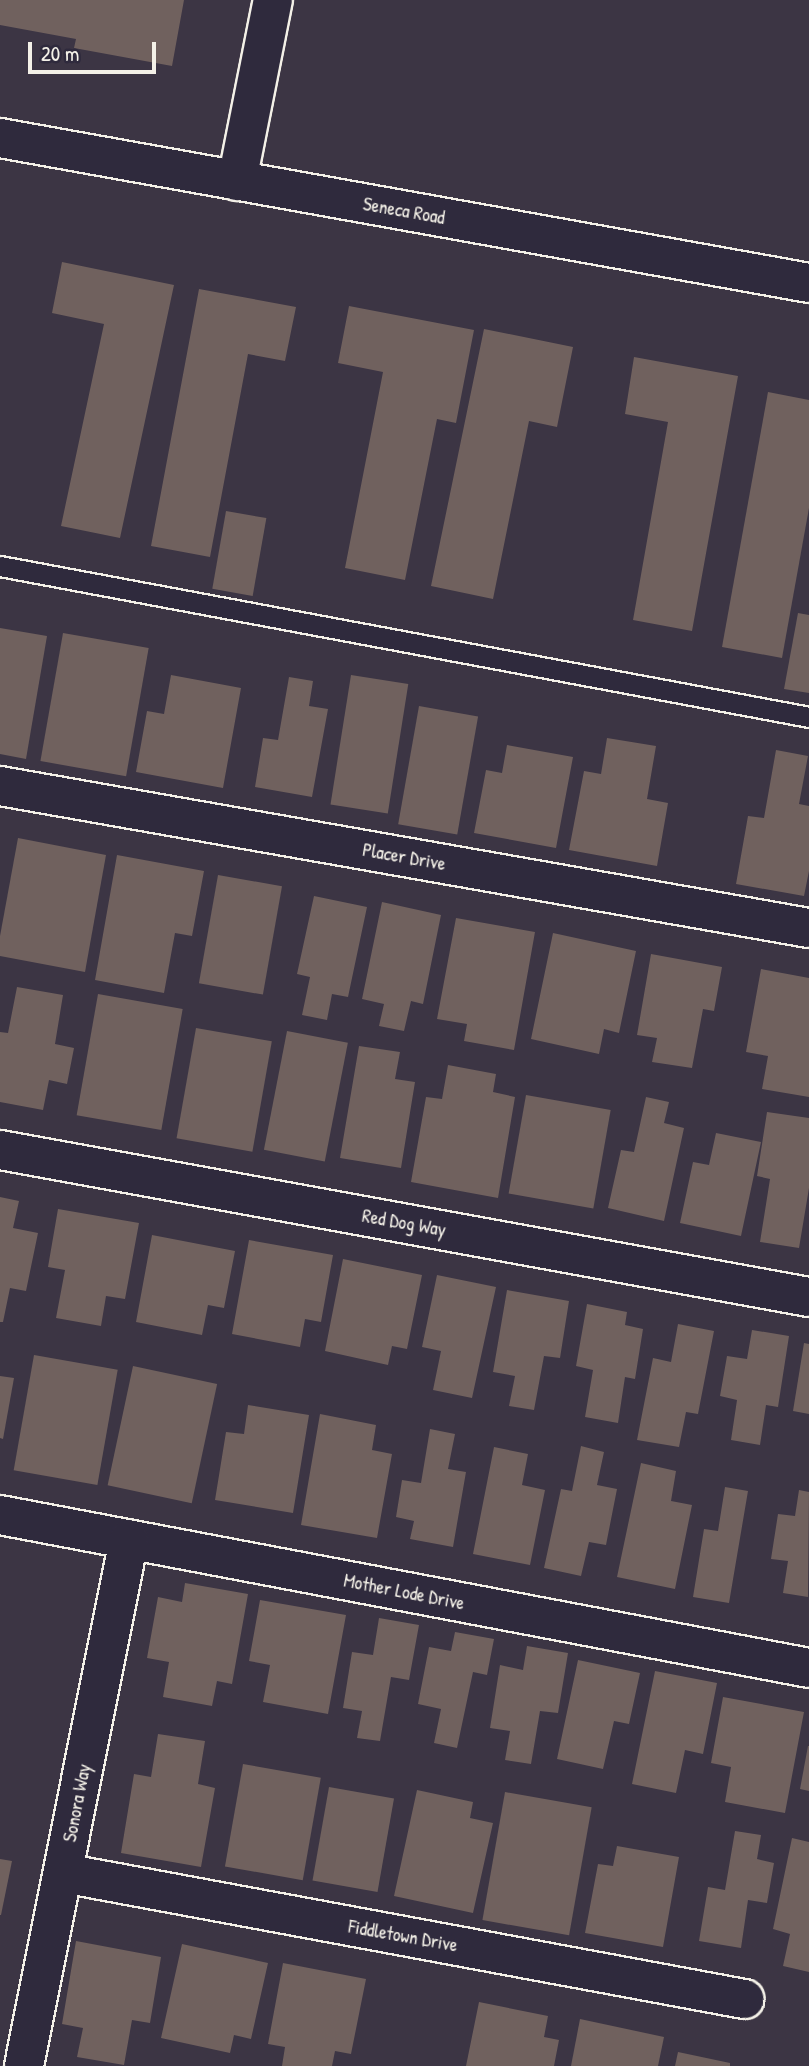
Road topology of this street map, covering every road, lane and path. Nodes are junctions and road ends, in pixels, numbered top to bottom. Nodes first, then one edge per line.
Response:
1 (273, 0) edge
2 (0, 141) edge
3 (237, 181) junction
4 (809, 283) edge
5 (0, 566) edge
6 (809, 717) edge
7 (0, 786) edge
8 (809, 928) edge
9 (0, 1150) edge
10 (809, 1297) edge
11 (0, 1515) edge
12 (130, 1539) junction
13 (809, 1668) edge
14 (63, 1873) junction
15 (744, 1999) dead end
16 (24, 2066) edge

1 - 3 street
2 - 3 street, Seneca Road
3 - 4 street, Seneca Road
5 - 6 lane
7 - 8 street, Placer Drive
9 - 10 street, Red Dog Way
11 - 12 street, Mother Lode Drive
12 - 13 street, Mother Lode Drive
12 - 14 street, Sonora Way
14 - 15 street, Fiddletown Drive
14 - 16 street, Sonora Way

